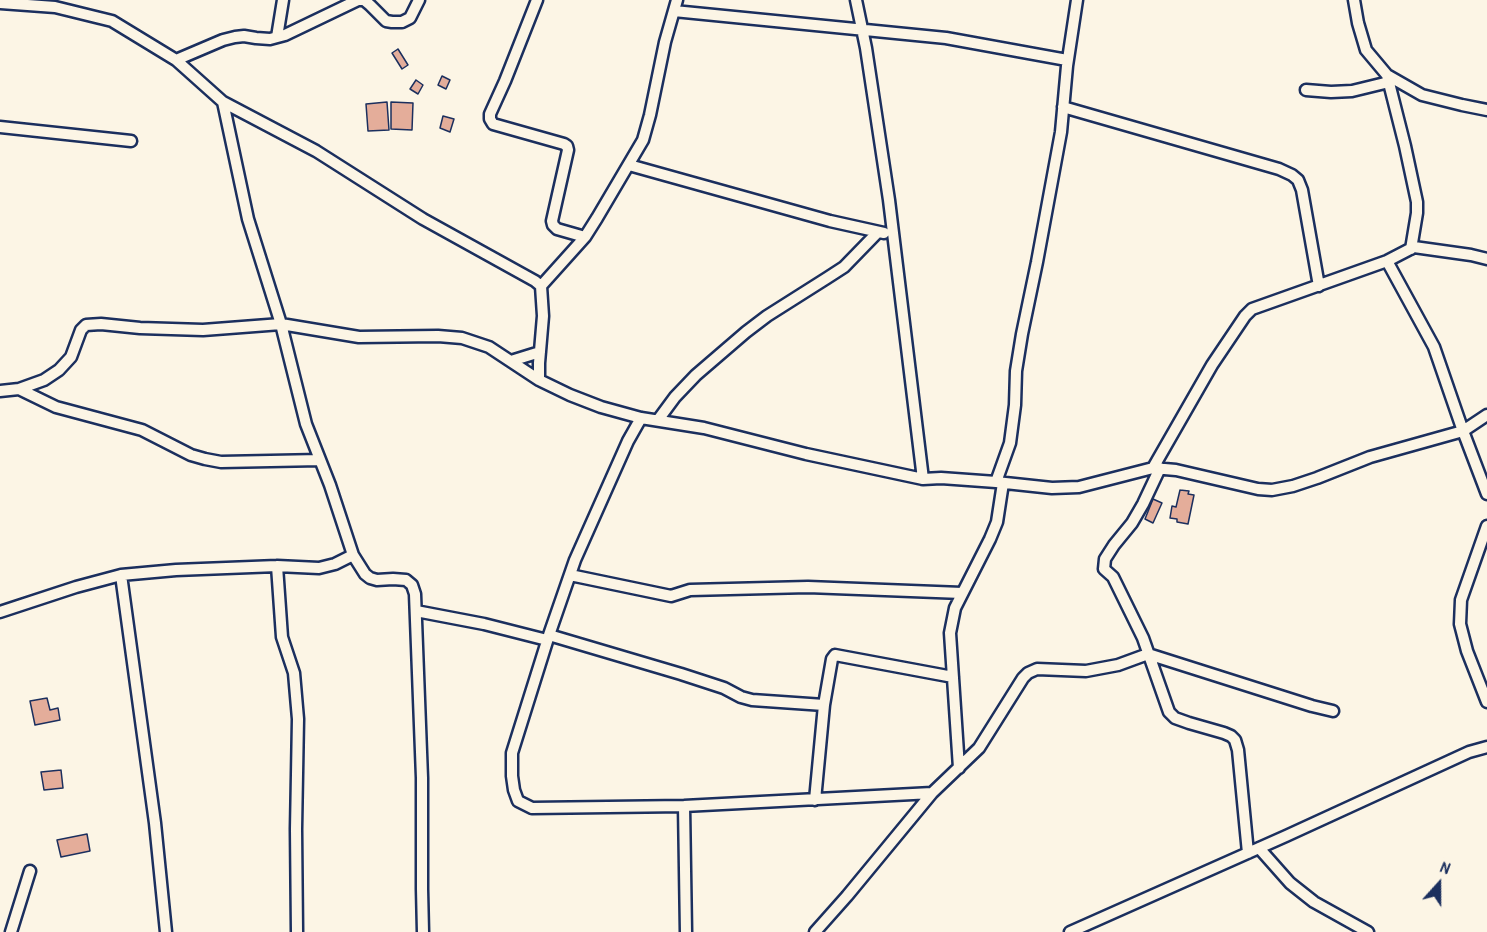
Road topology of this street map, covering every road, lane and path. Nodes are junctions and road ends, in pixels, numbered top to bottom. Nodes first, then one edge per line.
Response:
1 (283, 0) edge
2 (419, 0) edge
3 (537, 0) edge
4 (855, 0) edge
5 (1077, 0) edge
6 (1354, 0) edge
7 (0, 3) edge
8 (675, 5) edge
9 (862, 30) junction
10 (277, 37) junction
11 (176, 60) junction
12 (1067, 60) junction
13 (1388, 79) junction
14 (1306, 90) dead end
15 (223, 102) junction
16 (1063, 107) junction
17 (1487, 110) edge
18 (0, 127) edge
19 (131, 141) dead end
20 (629, 165) junction
21 (878, 232) junction
22 (894, 236) junction
23 (585, 237) junction
24 (1411, 249) junction
25 (1487, 259) edge
26 (1387, 261) junction
27 (1319, 285) junction
28 (541, 286) junction
29 (281, 324) junction
30 (540, 352) junction
31 (511, 362) junction
32 (539, 380) junction
33 (19, 389) junction
34 (0, 391) edge
35 (1487, 415) edge
36 (641, 418) junction
37 (658, 420) junction
38 (1463, 431) junction
39 (320, 460) junction
40 (1157, 468) junction
41 (923, 479) junction
42 (1000, 483) junction
43 (1487, 494) edge
44 (1487, 525) edge
45 (353, 555) junction
46 (277, 566) junction
47 (121, 575) junction
48 (570, 575) junction
49 (962, 593) junction
50 (416, 611) junction
51 (0, 612) edge
52 (548, 638) junction
53 (1148, 654) junction
54 (953, 677) junction
55 (1487, 702) edge
56 (824, 705) junction
57 (1333, 711) dead end
58 (1487, 747) edge
59 (959, 768) junction
60 (932, 793) junction
61 (815, 800) junction
62 (684, 806) junction
63 (1273, 842) junction
64 (1253, 851) junction
65 (1272, 863) junction
66 (30, 871) dead end
67 (11, 932) edge
68 (166, 932) edge
69 (297, 932) edge
70 (423, 932) edge
71 (686, 932) edge
72 (815, 932) edge
73 (1070, 932) edge
74 (1368, 932) edge

1 - 10 street
2 - 10 street
3 - 23 street
4 - 9 street
5 - 12 street
6 - 13 street
7 - 11 street
8 - 9 street
8 - 20 street
9 - 12 street
9 - 22 street
10 - 11 street
11 - 15 street
12 - 16 street
13 - 14 street
13 - 17 street
13 - 24 street
15 - 28 street
15 - 29 street
16 - 27 street
16 - 42 street
18 - 19 street
20 - 21 street
20 - 23 street
21 - 22 street
21 - 37 street
22 - 41 street
23 - 28 street
24 - 25 street
24 - 26 street
26 - 27 street
26 - 38 street
27 - 40 street
28 - 30 street
29 - 31 street
29 - 33 street
29 - 39 street
30 - 31 street
30 - 32 street
31 - 32 street
32 - 36 street
33 - 34 street
33 - 39 street
35 - 38 street
36 - 37 street
36 - 48 street
37 - 41 street
38 - 40 street
38 - 43 street
39 - 45 street
40 - 42 street
40 - 53 street
41 - 42 street
42 - 49 street
44 - 55 street
45 - 46 street
45 - 50 street
46 - 47 street
46 - 69 street
47 - 51 street
47 - 68 street
48 - 49 street
48 - 52 street
49 - 54 street
50 - 52 street
50 - 70 street
52 - 56 street
52 - 62 street
53 - 57 street
53 - 59 street
53 - 64 street
54 - 56 street
54 - 59 street
56 - 61 street
58 - 63 street
59 - 60 street
60 - 61 street
60 - 72 street
61 - 62 street
62 - 71 street
63 - 64 street
63 - 65 street
64 - 65 street
64 - 73 street
65 - 74 street
66 - 67 street

